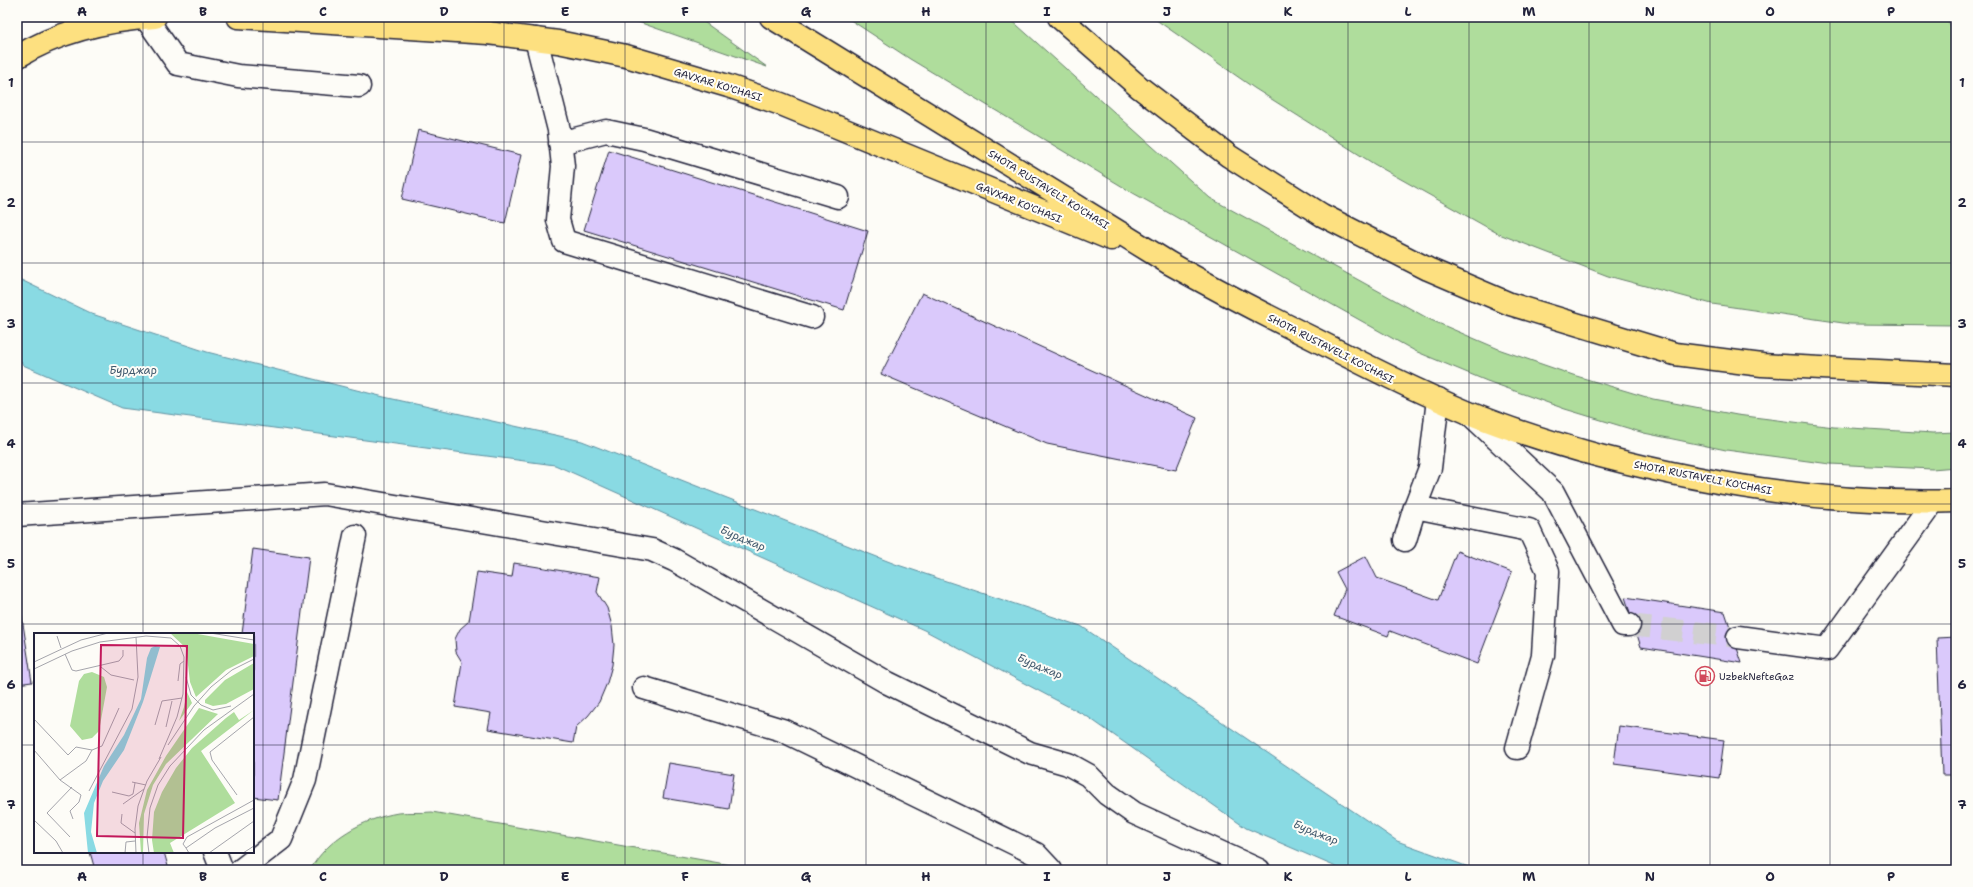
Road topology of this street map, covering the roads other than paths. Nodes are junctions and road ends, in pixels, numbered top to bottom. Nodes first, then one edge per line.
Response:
1 (151, 17) edge
2 (238, 17) edge
3 (771, 17) edge
4 (1059, 17) edge
5 (536, 39) junction
6 (17, 57) edge
7 (359, 86) dead end
8 (560, 143) junction
9 (838, 197) dead end
10 (1169, 263) junction
11 (812, 317) dead end
12 (1956, 375) edge
13 (1438, 400) junction
14 (1470, 414) junction
15 (1933, 502) junction
16 (1956, 502) edge
17 (1415, 507) junction
18 (17, 515) edge
19 (355, 536) dead end
20 (1405, 540) dead end
21 (1629, 625) tunnel mouth
22 (1738, 637) tunnel mouth
23 (644, 688) dead end
24 (1518, 748) dead end
25 (215, 853) edge
26 (222, 870) edge
27 (241, 870) edge
28 (1051, 870) edge
29 (1259, 870) edge

1 - 6 main road
1 - 7 lane
2 - 5 main road, GAVXAR KO'CHASI
3 - 10 main road, SHOTA RUSTAVELI KO'CHASI
4 - 12 main road
5 - 8 lane
5 - 10 main road, GAVXAR KO'CHASI
8 - 9 lane
8 - 11 lane
10 - 13 main road, SHOTA RUSTAVELI KO'CHASI
13 - 14 main road, SHOTA RUSTAVELI KO'CHASI
13 - 17 lane
14 - 15 main road, SHOTA RUSTAVELI KO'CHASI
14 - 21 lane
15 - 16 main road, SHOTA RUSTAVELI KO'CHASI
15 - 22 lane
17 - 20 lane
17 - 24 lane
18 - 29 lane
19 - 27 lane
23 - 28 lane
25 - 26 lane

